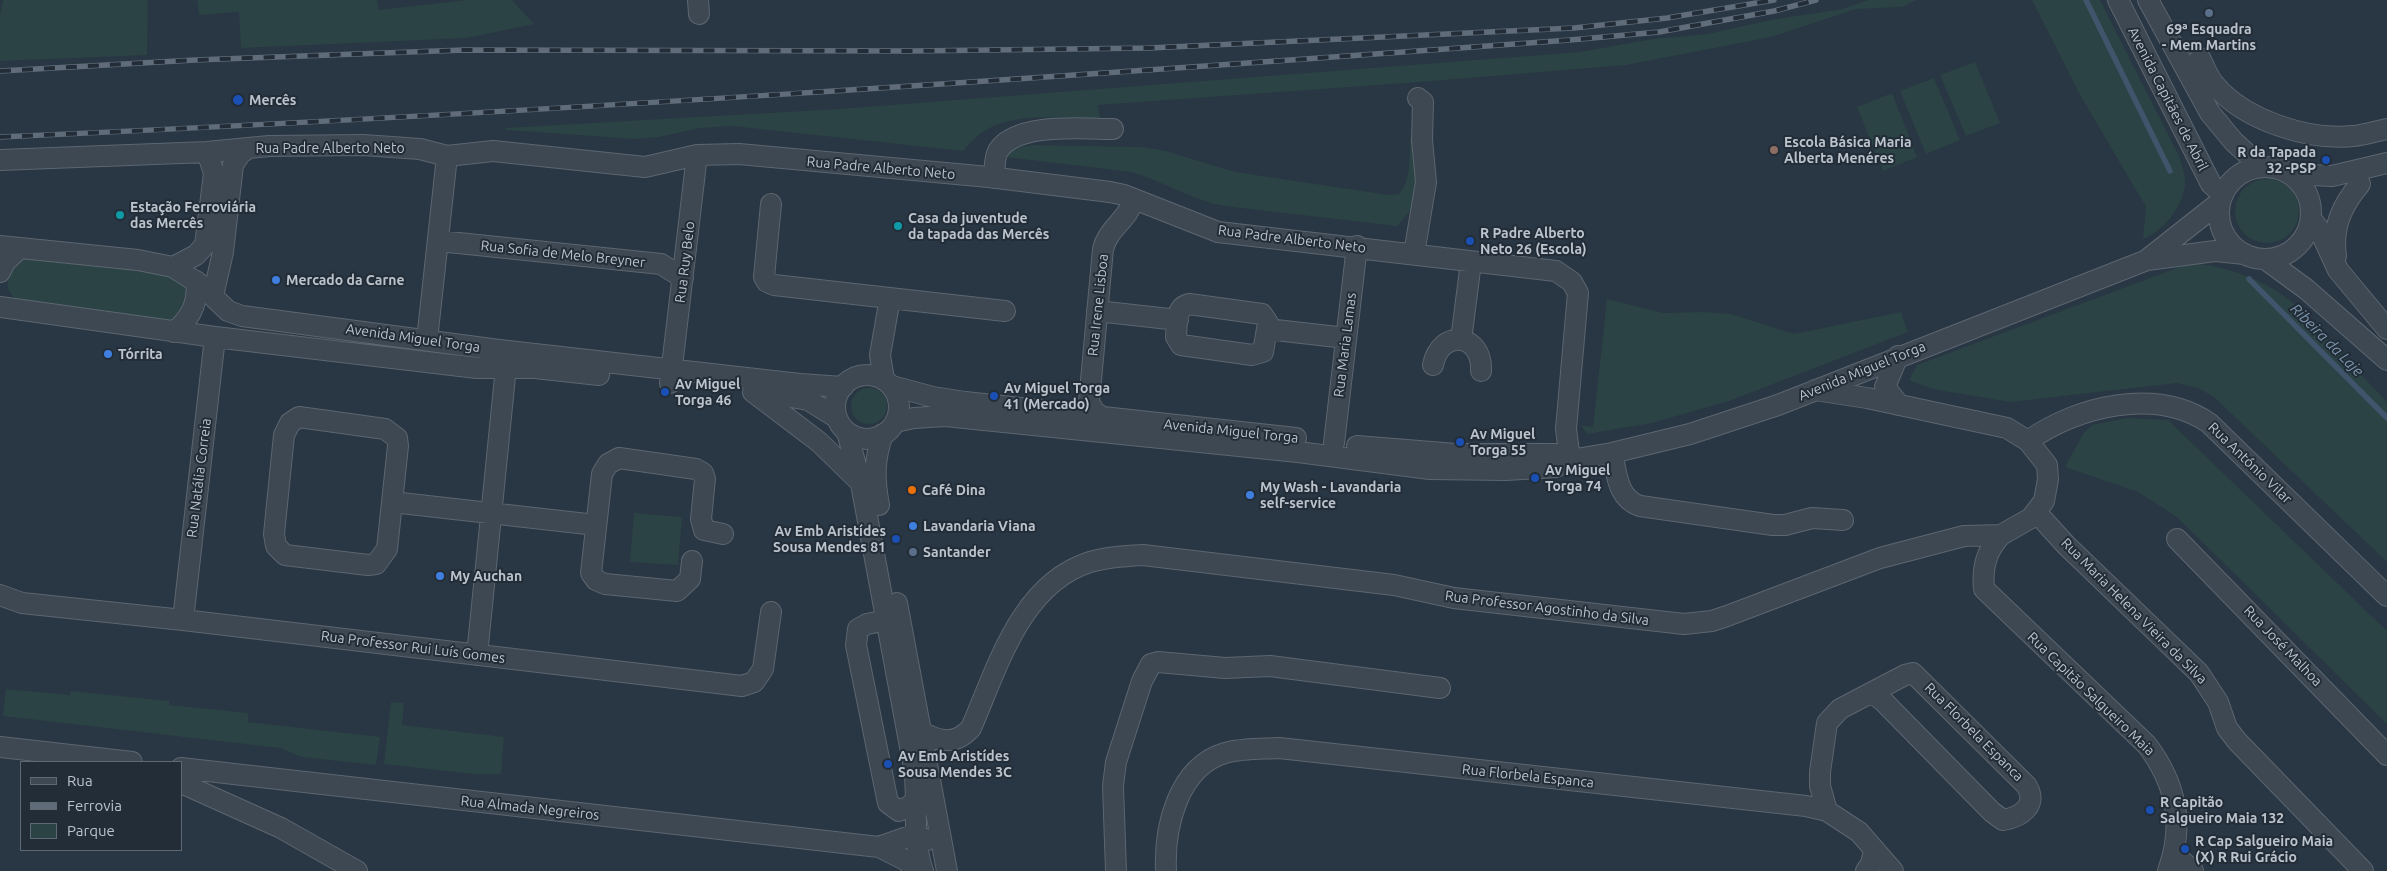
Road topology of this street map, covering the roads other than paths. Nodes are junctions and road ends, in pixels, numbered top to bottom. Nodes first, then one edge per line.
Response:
1 (2118, 0) edge
2 (2148, 0) edge
3 (2200, 58) dead end
4 (1418, 98) dead end
5 (1113, 129) dead end
6 (2387, 129) edge
7 (249, 148) junction
8 (208, 152) junction
9 (697, 154) junction
10 (447, 156) junction
11 (0, 160) edge
12 (2387, 163) edge
13 (2262, 167) junction
14 (2387, 169) edge
15 (2290, 174) junction
16 (994, 178) junction
17 (2360, 184) junction
18 (2221, 198) junction
19 (1134, 199) junction
20 (771, 204) dead end
21 (2312, 217) junction
22 (439, 241) junction
23 (1357, 246) junction
24 (10, 247) edge
25 (1414, 254) junction
26 (2245, 254) junction
27 (2265, 259) junction
28 (2147, 260) junction
29 (1471, 262) junction
30 (173, 267) junction
31 (2338, 270) junction
32 (0, 272) edge
33 (683, 278) junction
34 (196, 280) junction
35 (0, 289) edge
36 (213, 296) junction
37 (890, 298) junction
38 (7, 308) edge
39 (1005, 311) dead end
40 (1097, 312) junction
41 (1178, 320) junction
42 (1267, 329) junction
43 (2387, 329) edge
44 (174, 332) junction
45 (215, 337) junction
46 (1346, 338) junction
47 (427, 340) junction
48 (1461, 340) junction
49 (880, 355) junction
50 (1898, 356) junction
51 (2387, 360) edge
52 (1433, 365) dead end
53 (506, 367) junction
54 (1481, 371) dead end
55 (671, 376) junction
56 (862, 376) junction
57 (888, 383) junction
58 (843, 387) junction
59 (1815, 390) junction
60 (753, 392) junction
61 (1899, 405) junction
62 (1102, 417) junction
63 (842, 425) junction
64 (889, 428) junction
65 (2028, 441) junction
66 (1334, 443) junction
67 (1612, 453) junction
68 (1570, 460) junction
69 (861, 484) junction
70 (392, 502) junction
71 (492, 512) junction
72 (2036, 512) junction
73 (1843, 520) dead end
74 (596, 525) junction
75 (722, 534) dead end
76 (2001, 535) junction
77 (2177, 539) dead end
78 (692, 561) dead end
79 (0, 595) edge
80 (2387, 596) edge
81 (771, 612) dead end
82 (183, 620) junction
83 (887, 620) junction
84 (478, 655) junction
85 (1440, 688) dead end
86 (1873, 693) junction
87 (922, 732) junction
88 (0, 747) edge
89 (2387, 755) edge
90 (123, 761) edge
91 (182, 768) edge
92 (229, 773) junction
93 (182, 783) edge
94 (918, 796) junction
95 (214, 798) junction
96 (1827, 811) junction
97 (916, 834) junction
98 (879, 847) junction
99 (1874, 850) junction
100 (2170, 862) edge
101 (947, 869) edge
102 (357, 871) edge
103 (918, 871) edge
104 (923, 871) edge
105 (1116, 871) edge
106 (1166, 871) edge
107 (1866, 871) edge
108 (1893, 871) edge
109 (2194, 871) edge
110 (2363, 871) edge

1 - 18 street, Avenida Capitães de Abril
2 - 13 street
3 - 6 street
4 - 25 street
5 - 16 street
7 - 8 street, Rua Padre Alberto Neto
7 - 10 street, Rua Padre Alberto Neto
7 - 36 street
8 - 11 street, Rua Padre Alberto Neto
8 - 30 street
9 - 10 street, Rua Padre Alberto Neto
9 - 16 street, Rua Padre Alberto Neto
9 - 33 street, Rua Ruy Belo
10 - 22 street
12 - 15 street
13 - 15 street
13 - 18 street
14 - 17 street
15 - 21 street
16 - 19 street, Rua Padre Alberto Neto
17 - 21 street
17 - 31 street
18 - 26 street
18 - 28 street, Avenida Miguel Torga
19 - 23 street, Rua Padre Alberto Neto
19 - 40 street, Rua Irene Lisboa
20 - 37 street
21 - 27 street
21 - 31 street
22 - 33 street, Rua Sofia de Melo Breyner
22 - 47 street
23 - 25 street, Rua Padre Alberto Neto
23 - 46 street, Rua Maria Lamas
24 - 30 street, Avenida Miguel Torga
24 - 32 street
25 - 29 street, Rua Padre Alberto Neto
26 - 27 street
26 - 28 street, Avenida Miguel Torga
27 - 51 street
28 - 50 street, Avenida Miguel Torga
29 - 48 street
29 - 68 street, Rua Padre Alberto Neto
30 - 34 street, Avenida Miguel Torga
31 - 43 street
33 - 55 street, Rua Ruy Belo
34 - 36 street, Avenida Miguel Torga
34 - 44 street
35 - 38 street
36 - 47 street, Avenida Miguel Torga
37 - 39 street
37 - 49 street
38 - 44 street, Avenida Miguel Torga
40 - 41 street
40 - 62 street, Rua Irene Lisboa
41 - 42 street
41 - 42 street
42 - 46 street
44 - 45 street, Avenida Miguel Torga
45 - 53 street, Avenida Miguel Torga
45 - 82 street, Rua Natália Correia
46 - 66 street, Rua Maria Lamas
47 - 55 street, Avenida Miguel Torga
48 - 52 street
48 - 54 street
49 - 56 street
49 - 57 street
50 - 59 street, Avenida Miguel Torga
50 - 61 street
53 - 55 street, Avenida Miguel Torga
53 - 71 street
55 - 58 street, Avenida Miguel Torga
55 - 60 street, Avenida Miguel Torga
56 - 57 street
56 - 58 street
57 - 62 street, Avenida Miguel Torga
57 - 64 street
58 - 63 street
59 - 61 street, Rua Professor Agostinho da Silva
59 - 67 street, Avenida Miguel Torga
60 - 63 street, Avenida Miguel Torga
60 - 69 street
61 - 65 street, Rua Professor Agostinho da Silva
62 - 66 street, Avenida Miguel Torga
63 - 64 street
63 - 69 street
64 - 68 street, Avenida Miguel Torga
64 - 87 street
65 - 72 street, Rua Professor Agostinho da Silva
65 - 80 street, Rua António Vilar
66 - 68 street, Avenida Miguel Torga
67 - 68 street, Avenida Miguel Torga
67 - 73 street
69 - 83 street
70 - 70 street
70 - 71 street
71 - 74 street
71 - 84 street
72 - 76 street, Rua Professor Agostinho da Silva
72 - 110 street, Rua Maria Helena Vieira da Silva
74 - 75 street
74 - 78 street
76 - 87 street, Rua Professor Agostinho da Silva
76 - 100 street, Rua Capitão Salgueiro Maia
77 - 89 street, Rua José Malhoa
79 - 82 street, Rua Professor Rui Luís Gomes
81 - 84 street, Rua Professor Rui Luís Gomes
82 - 84 street, Rua Professor Rui Luís Gomes
83 - 94 street
83 - 94 street
85 - 105 street
86 - 86 street, Rua Florbela Espanca
86 - 96 street, Rua Florbela Espanca
87 - 101 street
88 - 90 street
91 - 92 street, Rua Almada Negreiros
92 - 95 street
92 - 98 street, Rua Almada Negreiros
93 - 95 street
94 - 97 street
95 - 102 street
96 - 99 street
96 - 106 street, Rua Florbela Espanca
97 - 98 street, Rua Almada Negreiros
97 - 101 street
97 - 104 street
98 - 103 street, Rua Almada Negreiros
99 - 107 street
99 - 108 street
100 - 109 street

